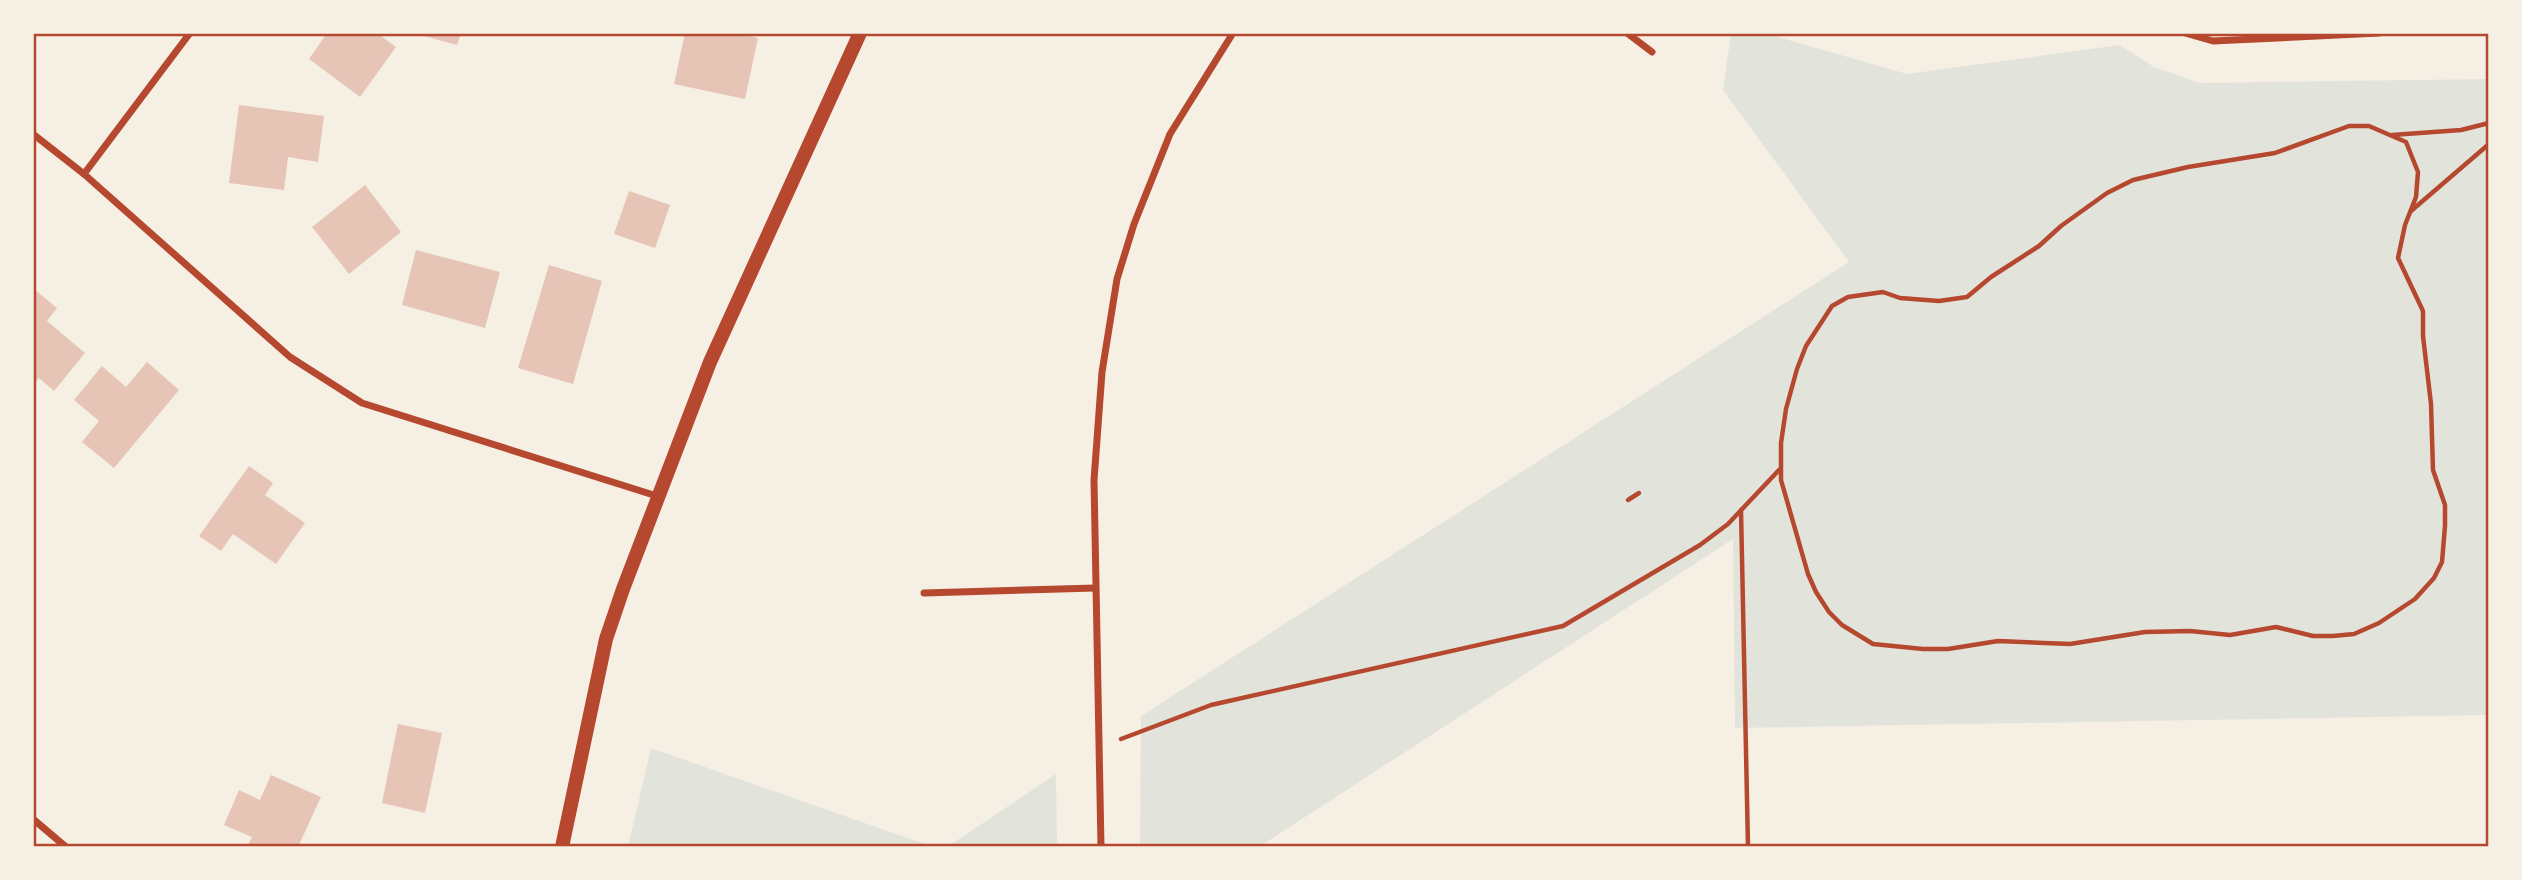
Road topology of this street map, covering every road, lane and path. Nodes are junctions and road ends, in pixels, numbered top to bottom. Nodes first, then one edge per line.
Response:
1 (190, 33) edge
2 (860, 33) edge
3 (1233, 33) edge
4 (1627, 33) edge
5 (2185, 33) edge
6 (2379, 33) edge
7 (1652, 52) dead end
8 (2489, 123) edge
9 (33, 134) edge
10 (2392, 135) junction
11 (2489, 144) edge
12 (84, 174) junction
13 (2410, 212) junction
14 (1780, 469) junction
15 (1639, 493) dead end
16 (660, 497) junction
17 (1628, 500) dead end
18 (1741, 510) junction
19 (1095, 588) junction
20 (924, 593) dead end
21 (1100, 746) junction
22 (33, 819) edge
23 (66, 847) edge
24 (562, 847) edge
25 (1101, 847) edge
26 (1748, 847) edge

1 - 12 street
2 - 16 main road
3 - 19 street
4 - 7 street
5 - 6 street
8 - 10 path
9 - 12 street
10 - 13 path
10 - 14 path
11 - 13 path
12 - 16 street
13 - 14 path
14 - 18 path
15 - 17 path
16 - 24 main road
18 - 21 path
18 - 26 path
19 - 20 street
19 - 21 street
21 - 25 street
22 - 23 street

